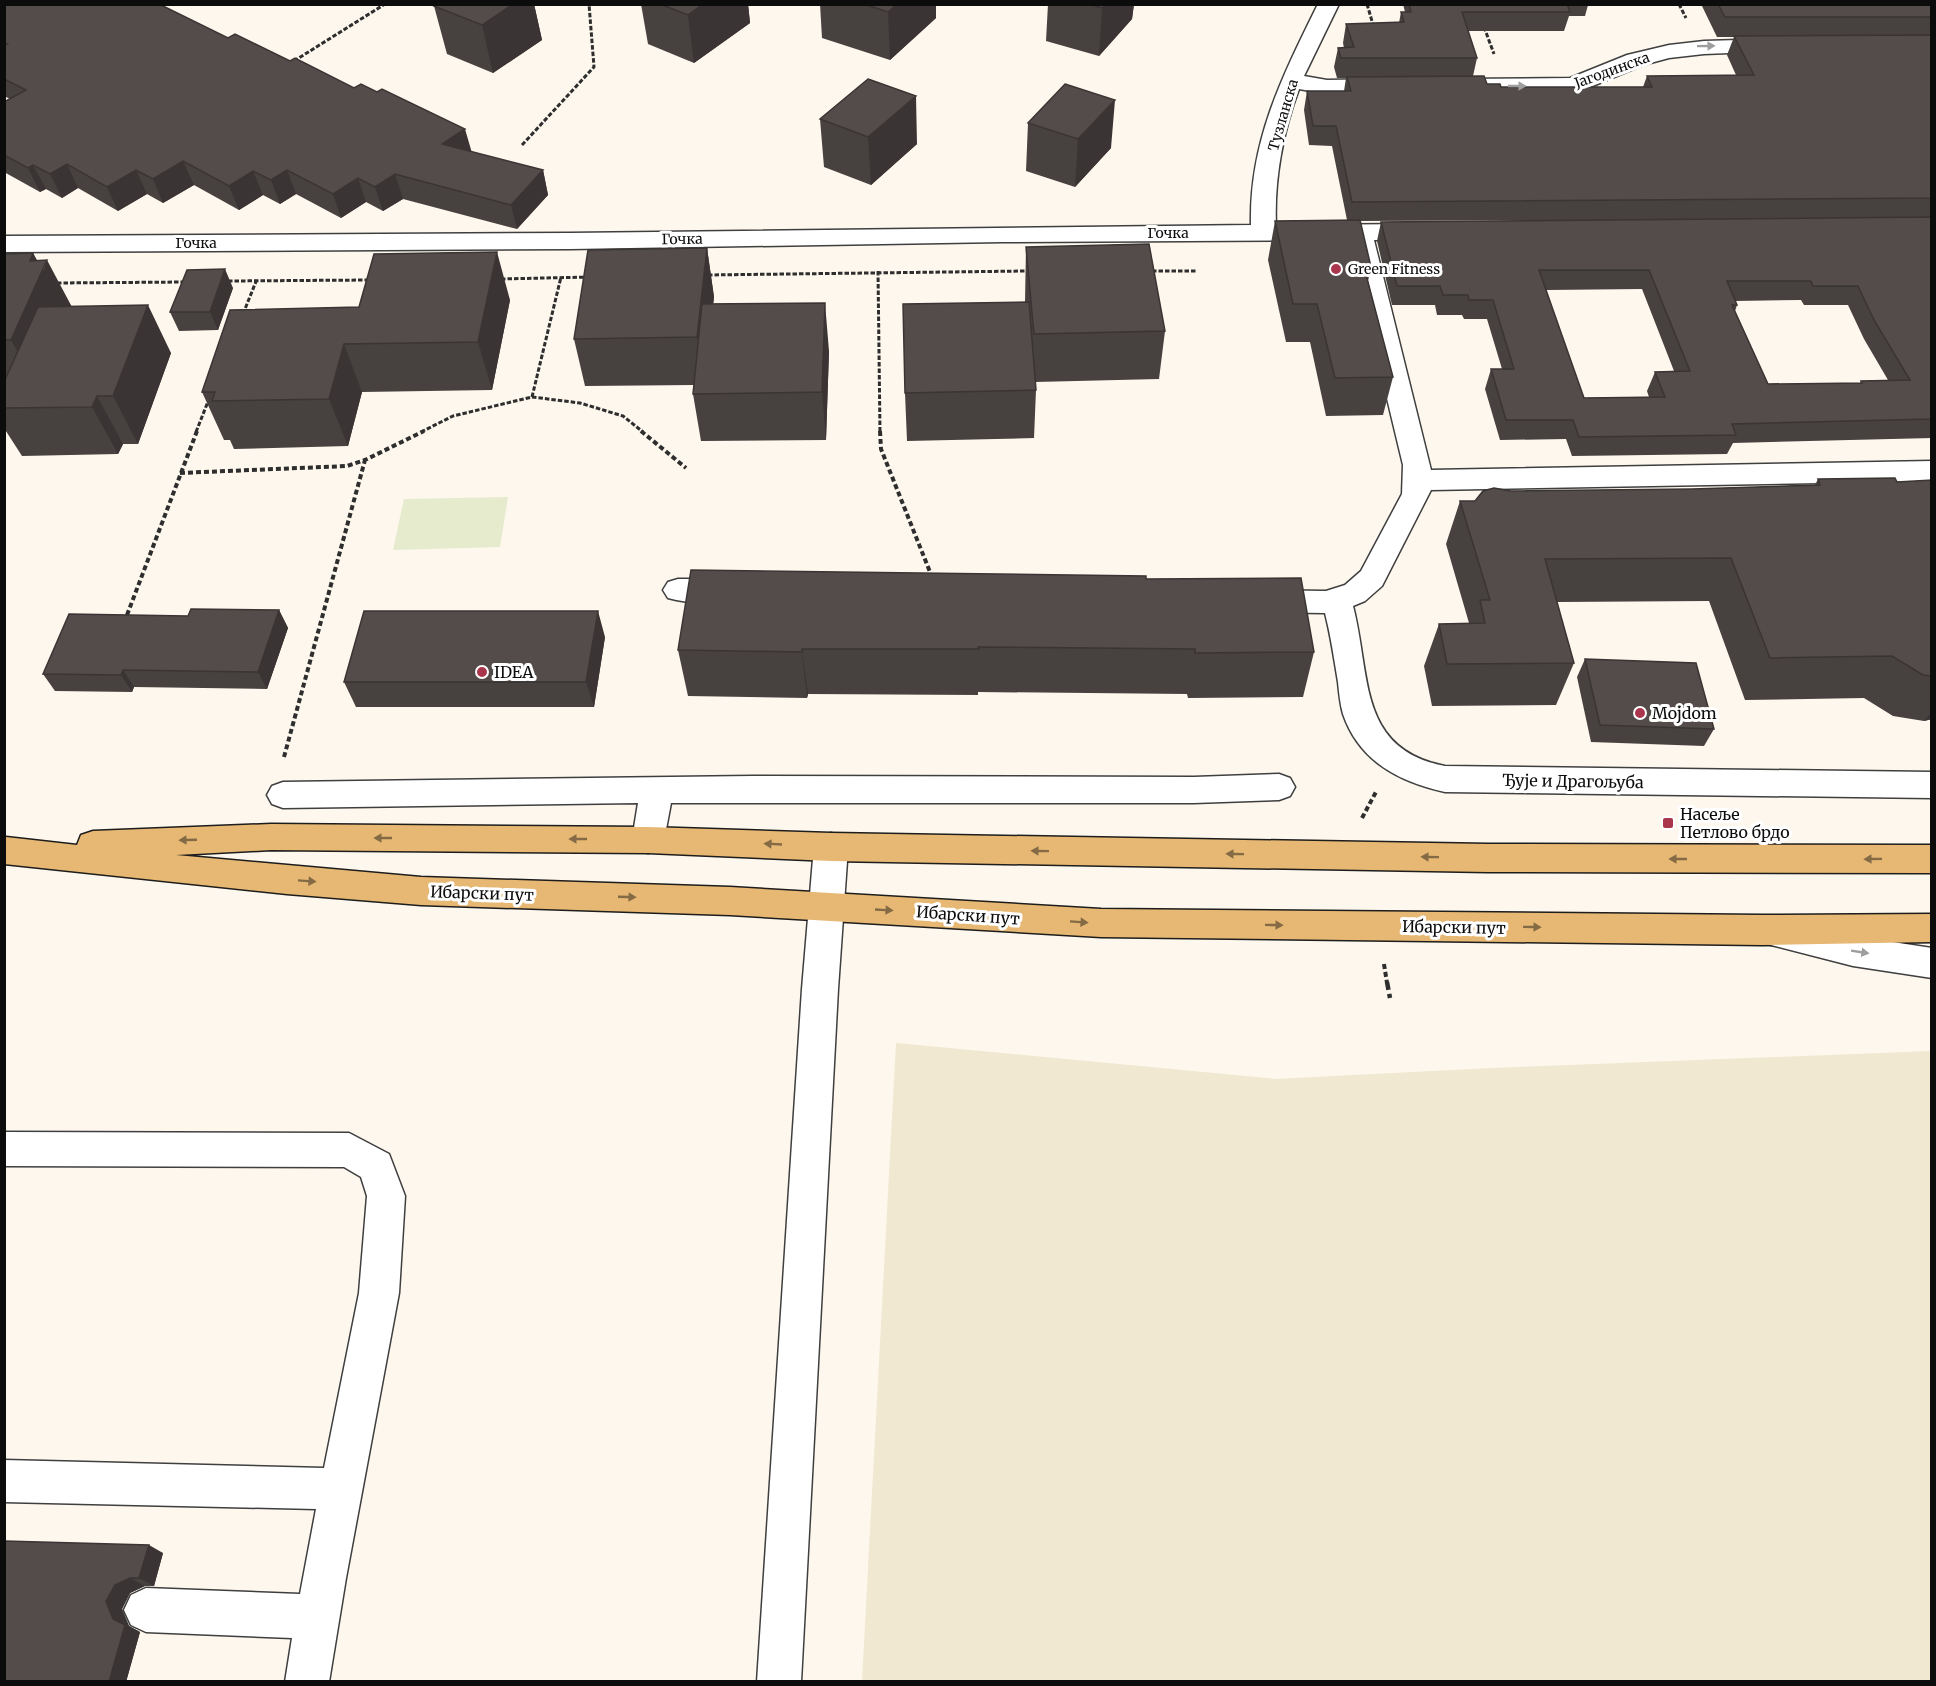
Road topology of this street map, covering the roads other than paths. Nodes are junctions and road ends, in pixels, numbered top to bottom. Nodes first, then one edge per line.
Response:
1 (1329, 4) edge
2 (1800, 45) edge
3 (1291, 81) junction
4 (1414, 86) edge
5 (1437, 86) edge
6 (1453, 231) edge
7 (1264, 233) junction
8 (1360, 233) junction
9 (4, 244) edge
10 (1932, 471) edge
11 (1418, 480) junction
12 (678, 590) dead end
13 (760, 590) edge
14 (1233, 600) edge
15 (1337, 601) junction
16 (1932, 785) edge
17 (1279, 787) dead end
18 (657, 791) junction
19 (283, 795) dead end
20 (648, 840) junction
21 (831, 847) junction
22 (5, 851) edge
23 (1932, 859) edge
24 (826, 907) junction
25 (1932, 928) edge
26 (1762, 930) junction
27 (1932, 963) edge
28 (4, 1149) edge
29 (4, 1481) edge
30 (341, 1489) junction
31 (146, 1610) dead end
32 (318, 1617) junction
33 (307, 1682) edge
34 (779, 1682) edge

1 - 3 street, Тузланска
5 -> 2 street, Јагодинска
3 - 4 street
3 - 7 street, Тузланска
6 - 8 street, Гочка
7 - 8 street, Гочка
7 - 9 street, Гочка
8 - 11 street
10 - 11 street
11 - 15 street
12 - 13 street
14 - 15 street
15 - 16 street, Ђује и Драгољуба
17 - 18 street
18 - 19 street
18 - 20 street
21 -> 20 main road, Ибарски пут
20 -> 22 main road, Ибарски пут
23 -> 21 main road, Ибарски пут
21 - 24 street
22 -> 24 main road, Ибарски пут
24 -> 26 main road, Ибарски пут
24 - 34 street
25 - 26 main road, Ибарски пут
26 -> 27 street
28 - 30 street
29 - 30 street
30 - 32 street
31 - 32 street
32 - 33 street

